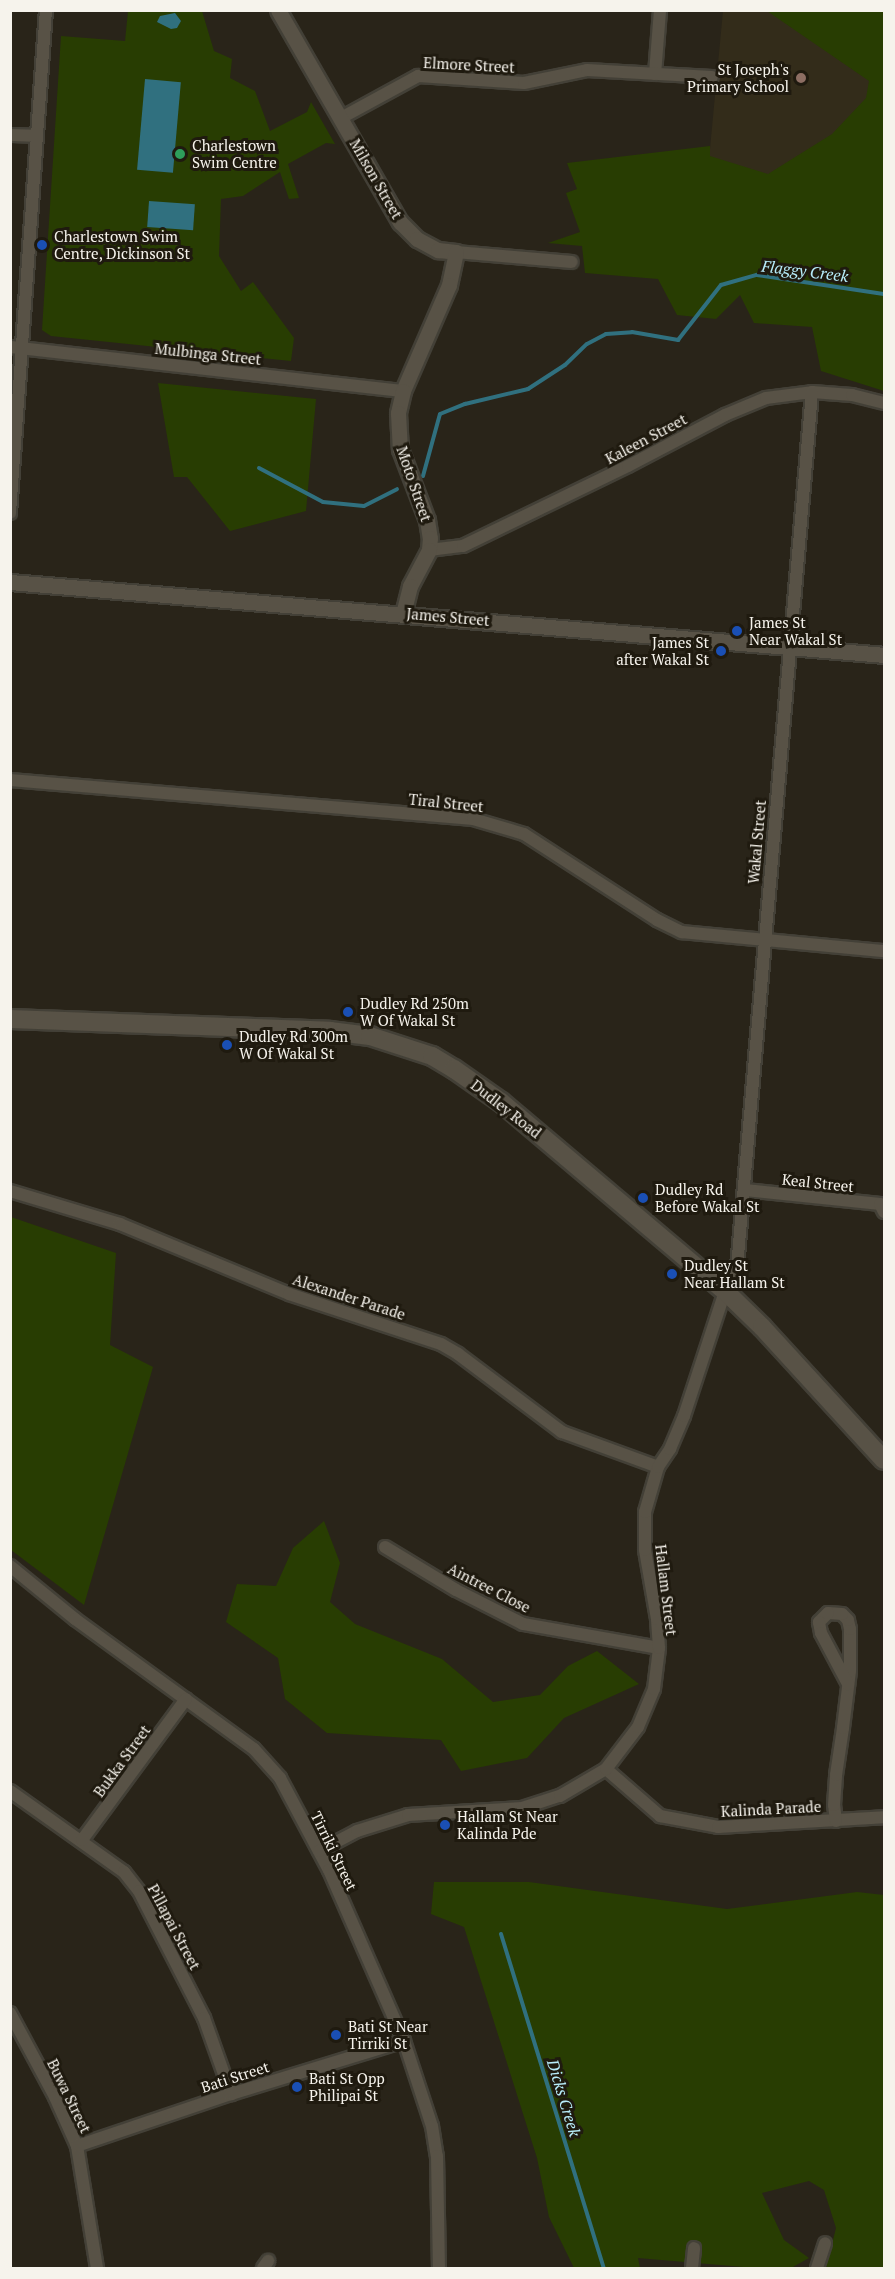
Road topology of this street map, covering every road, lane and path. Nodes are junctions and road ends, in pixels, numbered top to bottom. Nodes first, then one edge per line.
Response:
1 (46, 10) edge
2 (278, 10) edge
3 (660, 10) edge
4 (655, 74) junction
5 (712, 77) dead end
6 (341, 118) junction
7 (10, 135) edge
8 (36, 136) junction
9 (456, 252) junction
10 (572, 262) dead end
11 (16, 348) edge
12 (403, 391) junction
13 (812, 392) junction
14 (885, 403) edge
15 (10, 513) edge
16 (429, 550) junction
17 (10, 582) edge
18 (403, 614) junction
19 (788, 647) junction
20 (885, 655) edge
21 (10, 780) edge
22 (765, 941) junction
23 (885, 951) edge
24 (10, 1019) edge
25 (745, 1190) junction
26 (10, 1191) edge
27 (883, 1206) edge
28 (725, 1291) junction
29 (885, 1460) edge
30 (658, 1467) junction
31 (385, 1547) dead end
32 (10, 1566) edge
33 (658, 1648) junction
34 (848, 1684) junction
35 (186, 1699) junction
36 (606, 1769) junction
37 (10, 1791) edge
38 (885, 1817) edge
39 (836, 1821) junction
40 (81, 1840) junction
41 (319, 1851) junction
42 (10, 2013) edge
43 (404, 2041) junction
44 (231, 2094) junction
45 (77, 2146) junction
46 (825, 2243) dead end
47 (694, 2248) dead end
48 (97, 2268) edge
49 (440, 2268) edge
50 (692, 2268) edge
51 (817, 2268) edge

1 - 8 street
2 - 6 street, Milson Street
3 - 4 street
4 - 5 street, Elmore Street
4 - 6 street, Elmore Street
6 - 9 street, Milson Street
7 - 8 street
8 - 11 street
9 - 10 street, Milson Street
9 - 12 street, Moto Street
11 - 12 street, Mulbinga Street
11 - 15 street
12 - 16 street, Moto Street
13 - 14 street, Kaleen Street
13 - 16 street, Kaleen Street
13 - 19 street, Wakal Street
16 - 18 street, Moto Street
17 - 18 street, James Street
18 - 19 street, James Street
19 - 20 street, James Street
19 - 22 street, Wakal Street
21 - 22 street, Tiral Street
22 - 23 street, Tiral Street
22 - 25 street, Wakal Street
24 - 28 main road, Dudley Road
25 - 27 street, Keal Street
25 - 28 street, Wakal Street
26 - 30 street, Alexander Parade
28 - 29 main road, Dudley Road
28 - 30 street, Hallam Street
30 - 33 street, Hallam Street
31 - 33 street, Aintree Close
32 - 35 street, Tirriki Street
33 - 36 street, Hallam Street
34 - 34 street
34 - 39 street
35 - 40 street, Bukka Street
35 - 41 street, Tirriki Street
36 - 39 street, Kalinda Parade
36 - 41 street, Hallam Street
37 - 40 street, Pillapai Street
38 - 39 street, Kalinda Parade
40 - 44 street, Pillapai Street
41 - 43 street, Tirriki Street
42 - 45 street, Buwa Street
43 - 44 street, Bati Street
43 - 49 street, Tirriki Street
44 - 45 street, Bati Street
45 - 48 street, Buwa Street
46 - 51 street
47 - 50 street

